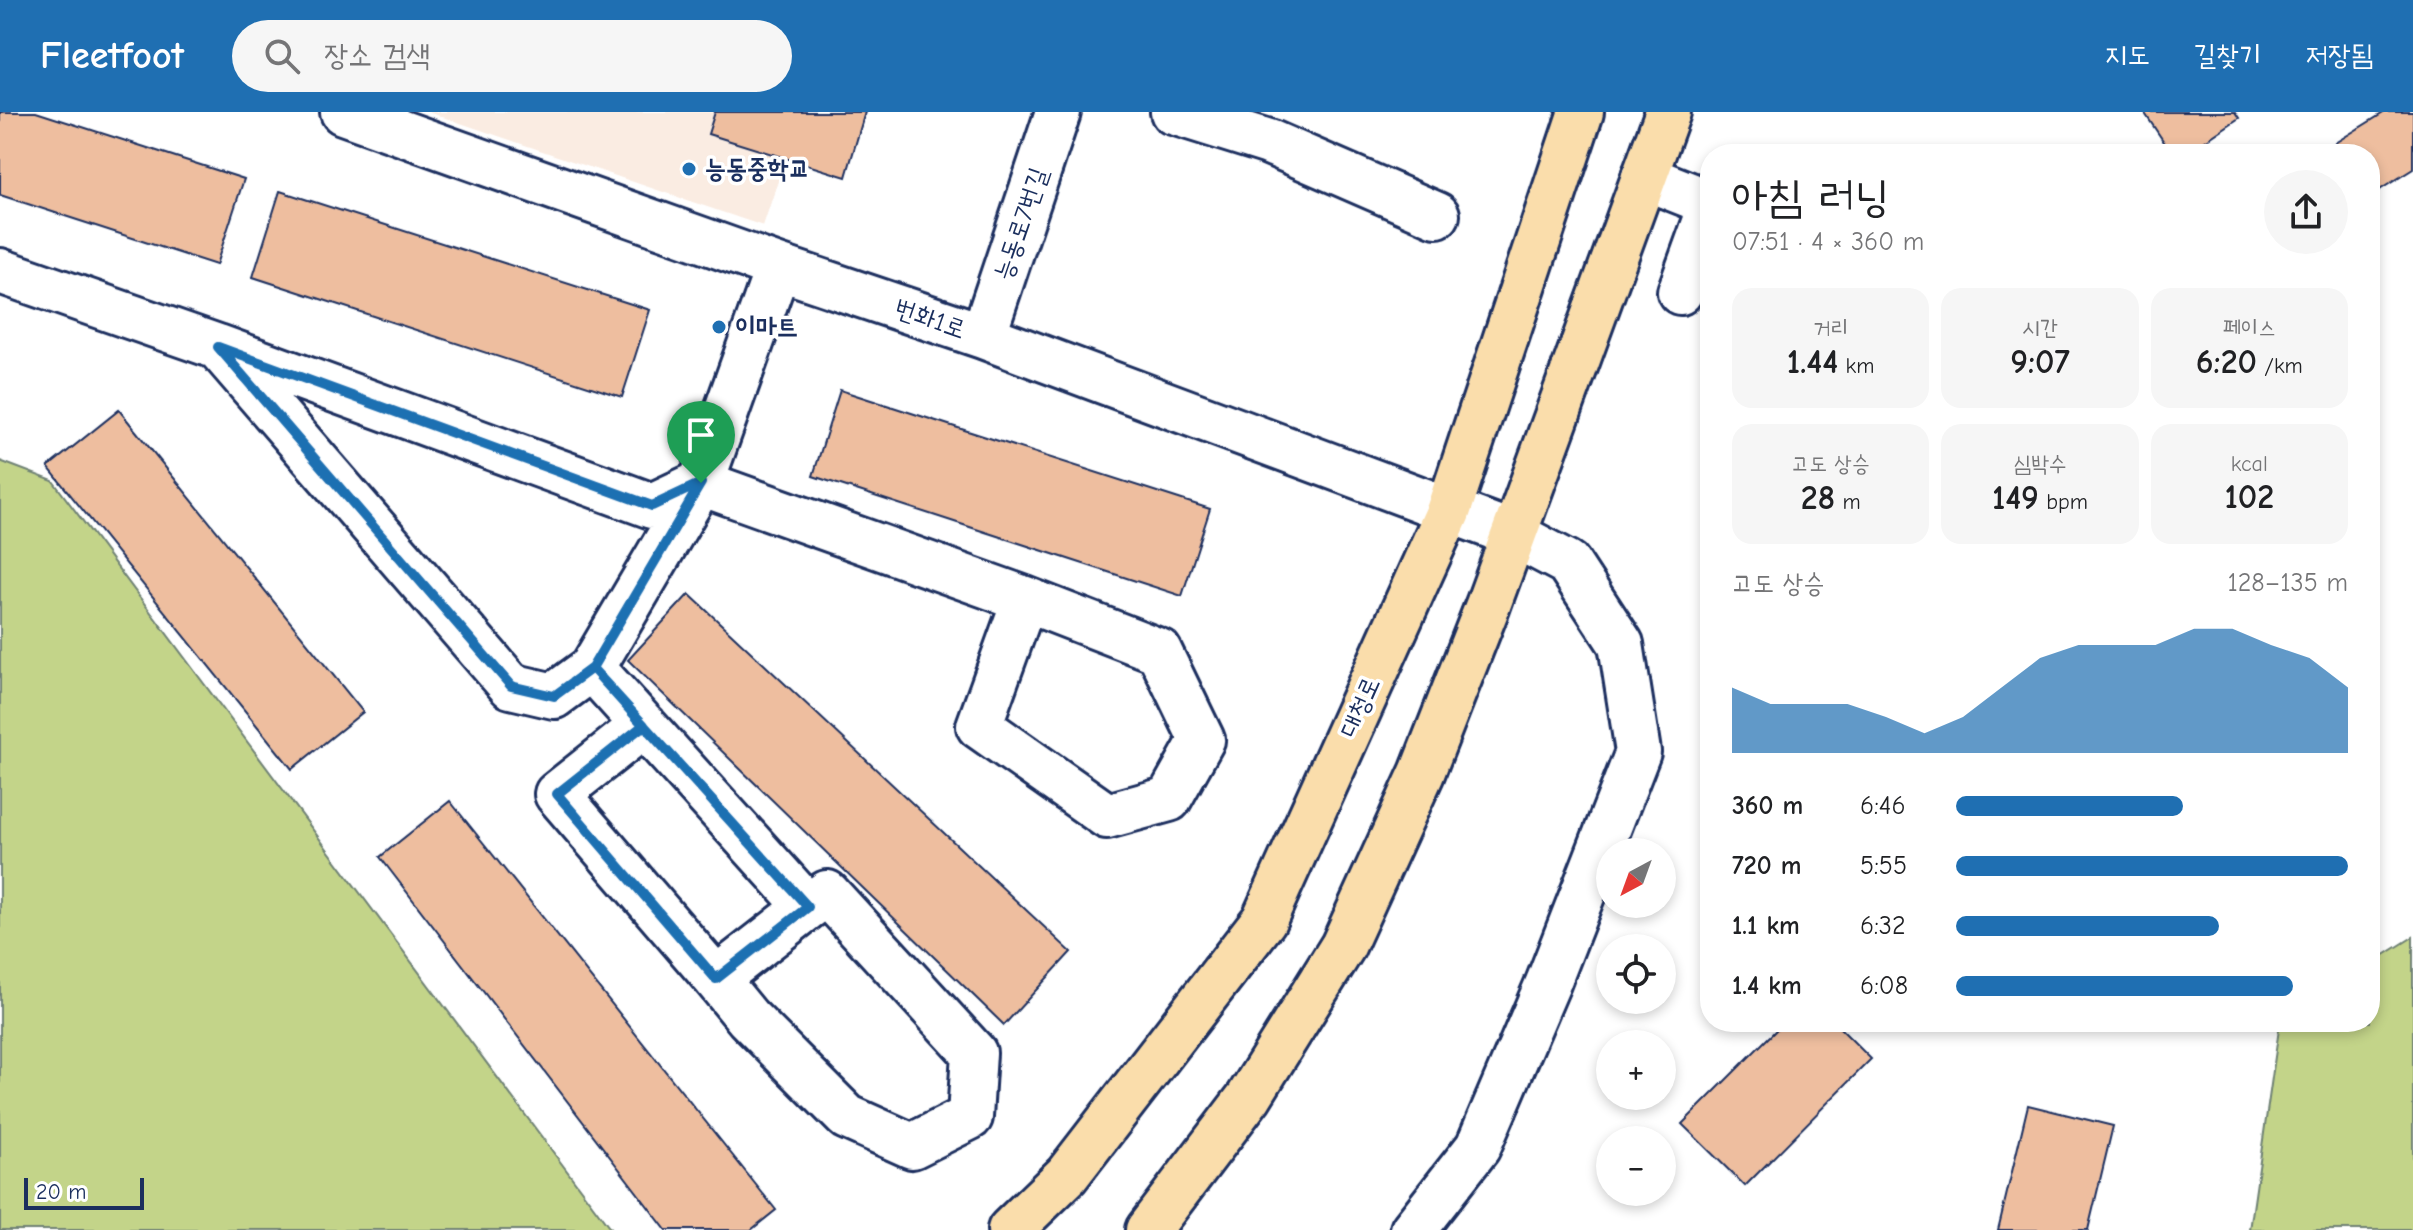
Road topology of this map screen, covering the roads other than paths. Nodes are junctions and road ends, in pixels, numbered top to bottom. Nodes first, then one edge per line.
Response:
1 (343, 112) edge
2 (1058, 112) edge
3 (1173, 112) edge
4 (1581, 112) edge
5 (1668, 112) edge
6 (1274, 127) edge
7 (1644, 177) junction
8 (1700, 199) edge
9 (1437, 215) dead end
10 (1700, 237) edge
11 (778, 267) junction
12 (0, 271) edge
13 (1680, 292) dead end
14 (983, 336) junction
15 (218, 347) junction
16 (701, 483) junction
17 (1448, 512) junction
18 (1513, 534) junction
19 (1025, 599) junction
20 (592, 668) junction
21 (644, 725) junction
22 (808, 907) junction
23 (716, 979) junction
24 (1010, 1230) edge
25 (1148, 1230) edge
26 (1413, 1230) edge

1 - 11 street, 번화1로
2 - 14 street, 능동로7번길
3 - 6 street
4 - 17 main road, 대청로
5 - 7 main road
6 - 9 street
7 - 8 street
7 - 18 main road
10 - 13 street
11 - 14 street, 번화1로
11 - 16 street
12 - 15 street
14 - 17 street, 번화1로
15 - 16 street
15 - 20 street
16 - 19 street
16 - 20 street
17 - 18 street, 번화1로
17 - 24 main road, 대청로
18 - 25 main road
18 - 26 street, 번화1로
19 - 19 street
20 - 21 street
21 - 22 street
21 - 23 street
22 - 23 street
22 - 23 street

